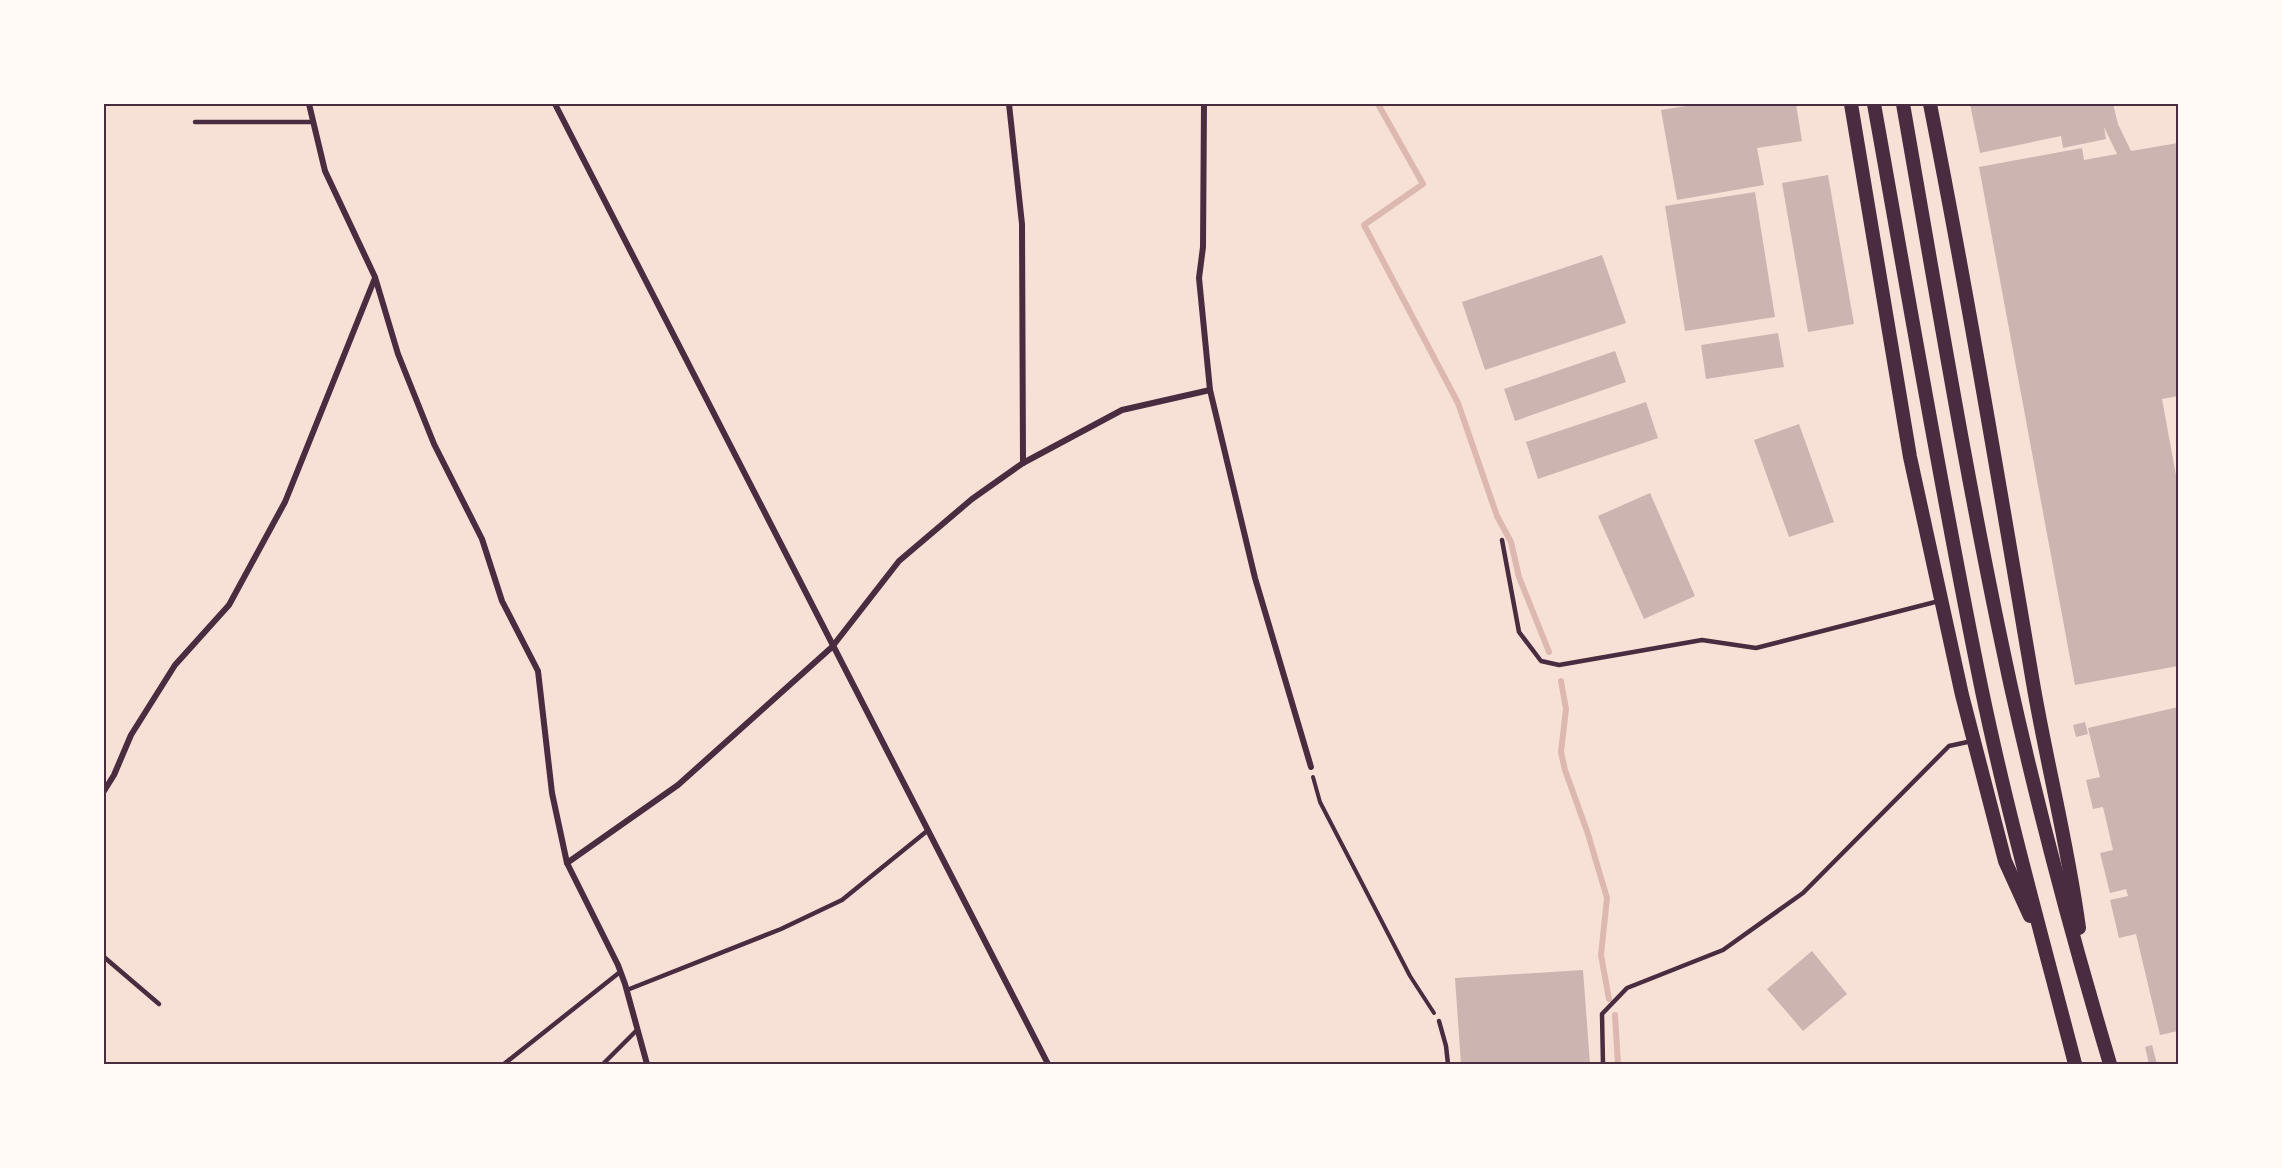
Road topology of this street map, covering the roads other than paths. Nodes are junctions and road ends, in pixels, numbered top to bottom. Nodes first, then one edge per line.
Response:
1 (309, 104) edge
2 (555, 104) edge
3 (1009, 104) edge
4 (1204, 104) edge
5 (1851, 104) edge
6 (1874, 104) edge
7 (1903, 104) edge
8 (1930, 104) edge
9 (195, 122) dead end
10 (313, 122) junction
11 (375, 277) junction
12 (1210, 390) junction
13 (1023, 463) junction
14 (1502, 540) dead end
15 (1941, 601) junction
16 (832, 647) junction
17 (1974, 740) junction
18 (1311, 767) road end
19 (104, 790) edge
20 (927, 831) junction
21 (567, 863) junction
22 (2046, 951) junction
23 (104, 957) edge
24 (620, 972) junction
25 (2086, 986) junction
26 (627, 990) junction
27 (159, 1004) dead end
28 (1439, 1021) road end
29 (638, 1030) junction
30 (504, 1065) edge
31 (603, 1065) edge
32 (646, 1065) edge
33 (1048, 1065) edge
34 (1448, 1065) edge
35 (1603, 1065) edge
36 (2075, 1065) edge
37 (2110, 1065) edge

1 - 10 street
2 - 16 street
3 - 13 street
4 - 12 street
5 - 15 highway
6 - 22 highway
7 - 25 highway
8 - 25 highway
9 - 10 lane
10 - 11 street
11 - 19 street
11 - 21 street
12 - 13 street
12 - 18 street
13 - 16 street
14 - 15 lane
15 - 17 highway
16 - 20 street
16 - 21 street
17 - 22 highway
17 - 35 lane
20 - 26 lane
20 - 33 street
21 - 24 street
22 - 36 highway
23 - 27 lane
24 - 26 street
24 - 30 lane
25 - 37 highway
26 - 29 street
28 - 34 lane
29 - 31 lane
29 - 32 street

